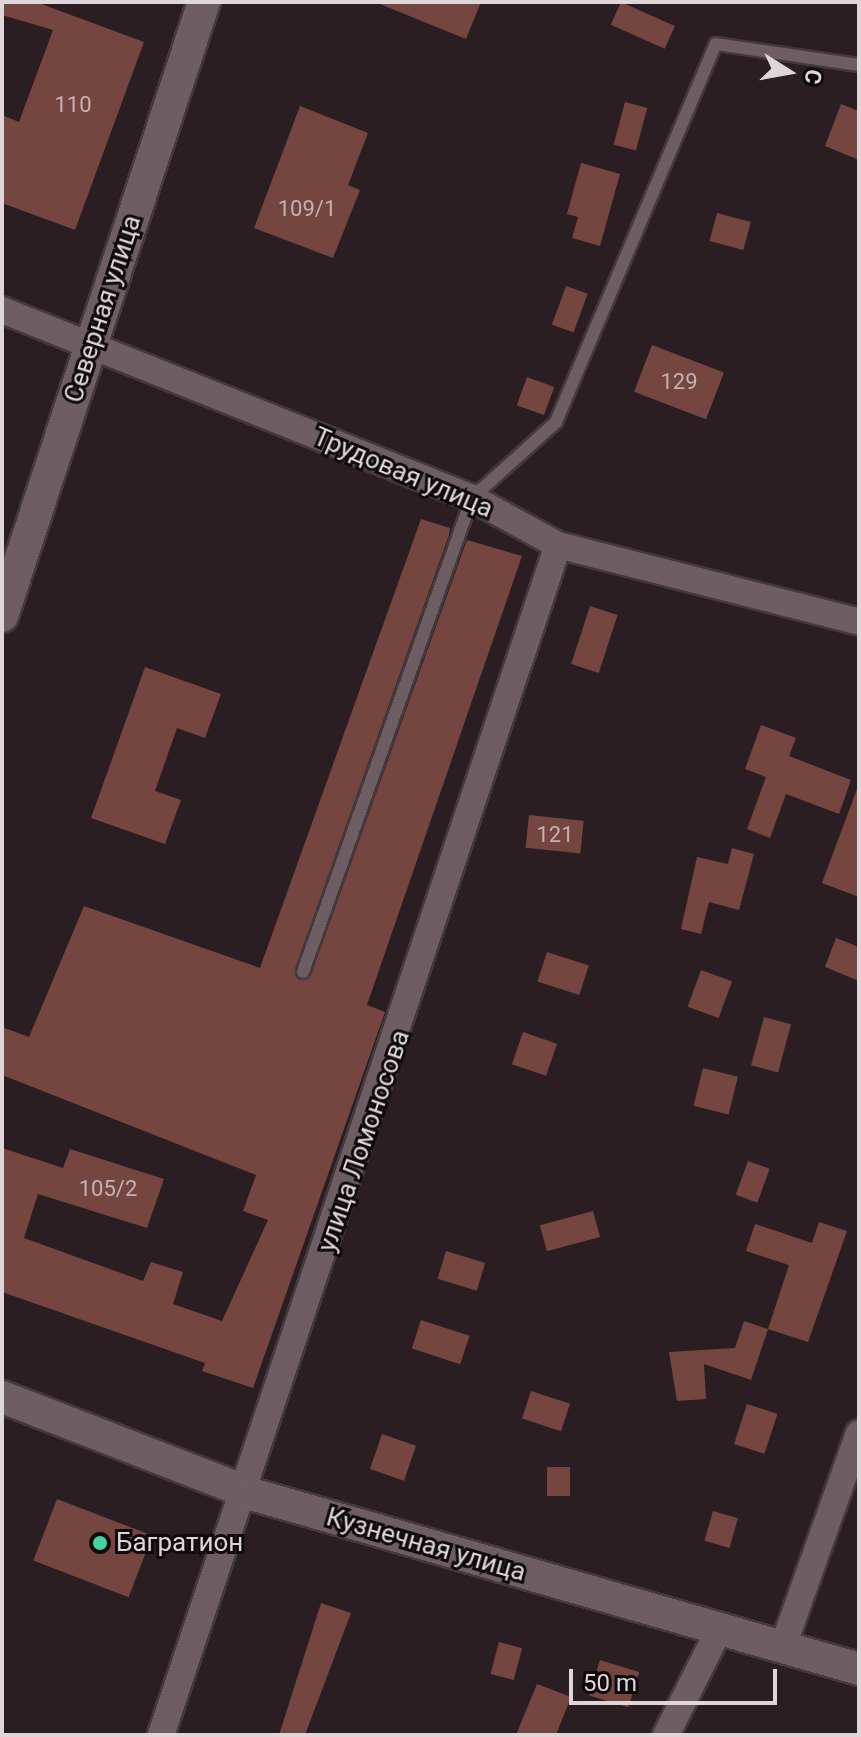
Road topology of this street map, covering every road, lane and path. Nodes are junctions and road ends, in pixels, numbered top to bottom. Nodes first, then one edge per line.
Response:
1 (204, 2) edge
2 (859, 65) edge
3 (2, 310) edge
4 (91, 346) junction
5 (472, 498) junction
6 (558, 545) junction
7 (2, 616) edge
8 (859, 622) edge
9 (303, 972) dead end
10 (2, 1397) edge
11 (859, 1433) edge
12 (247, 1492) junction
13 (719, 1630) junction
14 (782, 1649) junction
15 (859, 1669) edge
16 (161, 1735) edge
17 (666, 1735) edge

1 - 4 street, Северная улица
2 - 5 lane
3 - 4 street, Трудовая улица
4 - 5 street, Трудовая улица
4 - 7 street, Северная улица
5 - 6 street, Трудовая улица
5 - 9 lane
6 - 8 street, Трудовая улица
6 - 12 street, улица Ломоносова
10 - 12 street, Кузнечная улица
11 - 14 street
12 - 13 street, Кузнечная улица
12 - 16 street, улица Ломоносова
13 - 14 street, Кузнечная улица
13 - 17 street
14 - 15 street, Кузнечная улица

